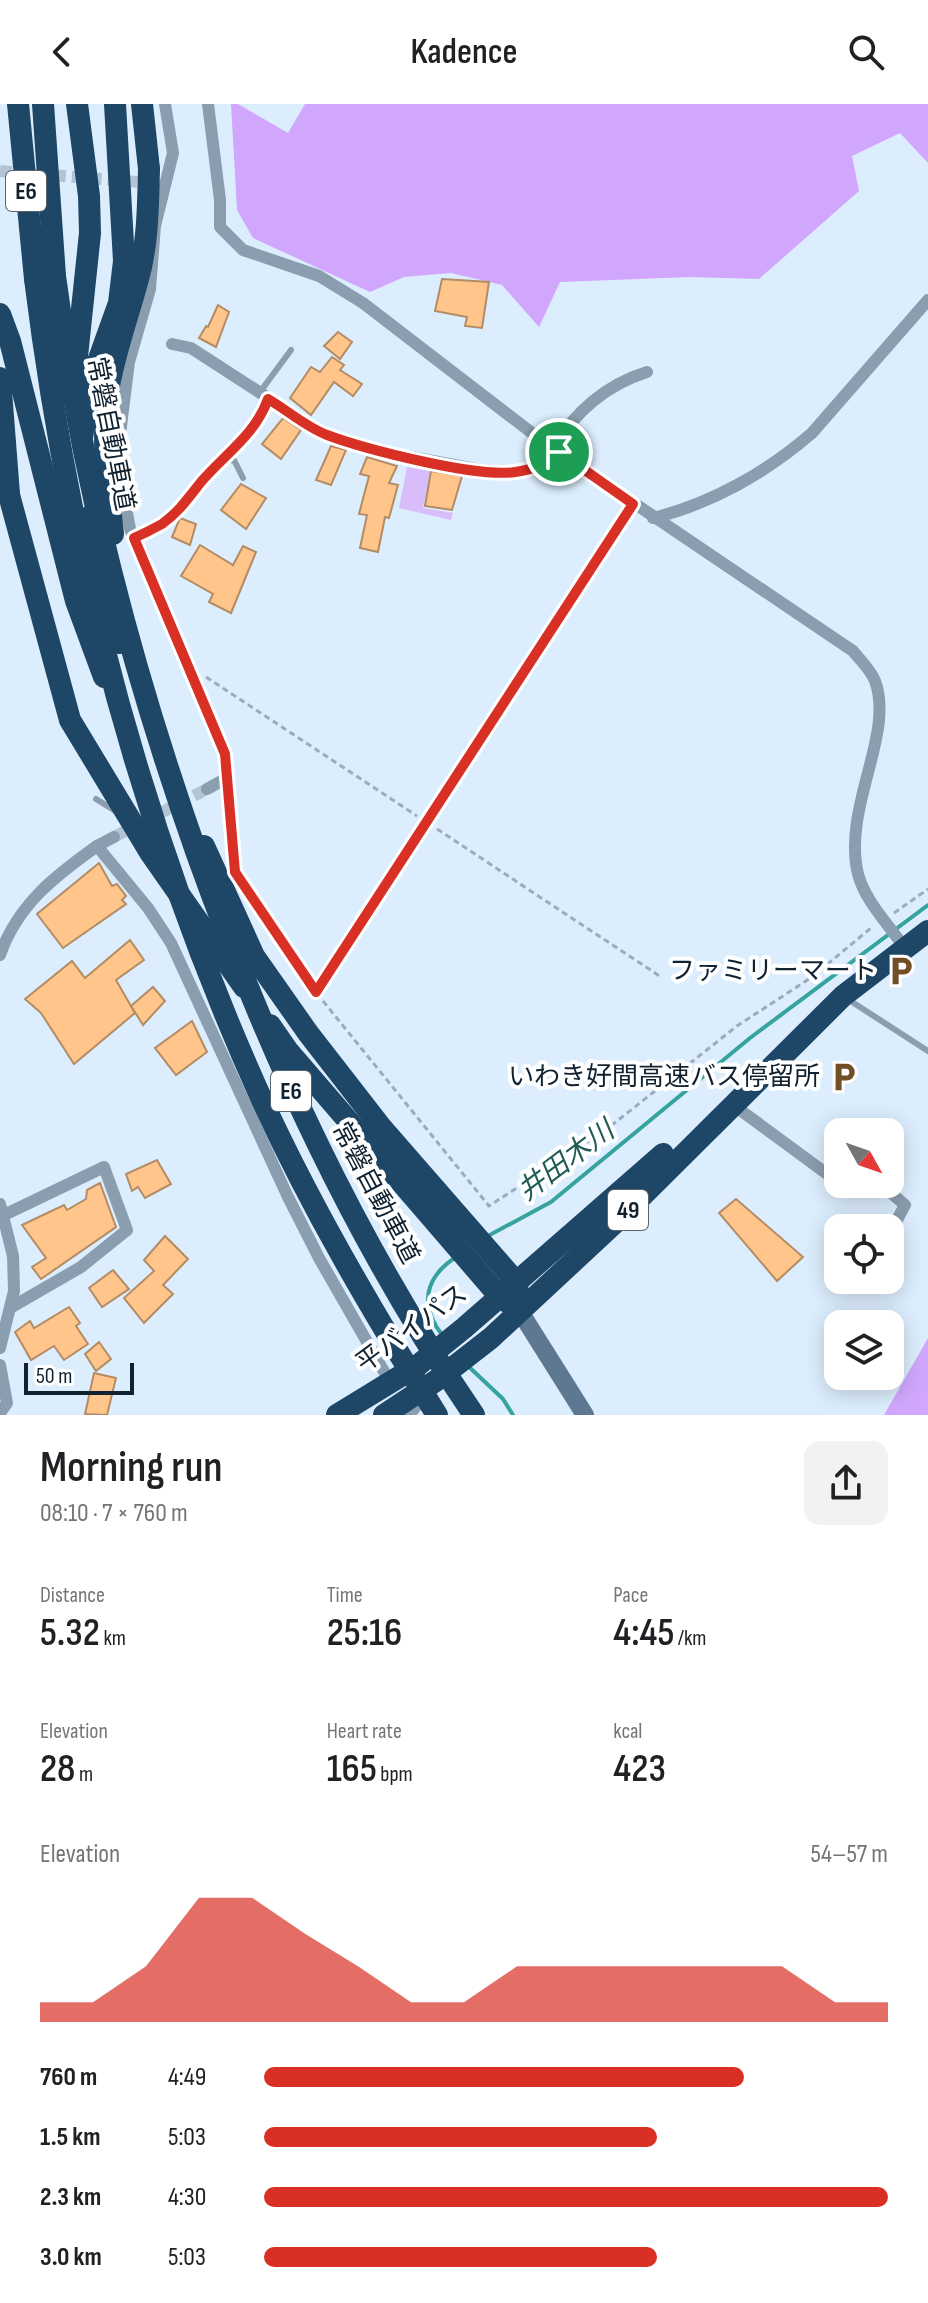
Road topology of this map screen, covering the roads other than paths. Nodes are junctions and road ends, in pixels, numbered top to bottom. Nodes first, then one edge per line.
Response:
1 (18, 104) edge
2 (43, 104) edge
3 (77, 104) edge
4 (115, 104) edge
5 (142, 104) edge
6 (165, 104) edge
7 (208, 104) edge
8 (157, 179) junction
9 (45, 278) junction
10 (928, 300) edge
11 (0, 314) edge
12 (172, 344) dead end
13 (291, 350) dead end
14 (647, 372) dead end
15 (0, 378) edge
16 (264, 396) junction
17 (556, 450) junction
18 (78, 458) junction
19 (223, 461) junction
20 (243, 478) dead end
21 (4, 488) edge
22 (633, 504) junction
23 (653, 518) junction
24 (134, 538) junction
25 (137, 667) junction
26 (138, 772) junction
27 (227, 778) junction
28 (207, 789) tunnel mouth
29 (96, 799) dead end
30 (130, 820) junction
31 (114, 837) tunnel mouth
32 (97, 846) junction
33 (928, 931) edge
34 (901, 942) junction
35 (0, 955) edge
36 (843, 996) junction
37 (928, 1051) edge
38 (732, 1104) junction
39 (824, 1172) edge
40 (897, 1198) edge
41 (2, 1209) edge
42 (900, 1214) edge
43 (454, 1227) junction
44 (512, 1297) junction
45 (10, 1308) junction
46 (0, 1348) edge
47 (0, 1365) edge
48 (445, 1374) junction
49 (390, 1382) junction
50 (0, 1413) edge
51 (337, 1415) edge
52 (384, 1415) edge
53 (409, 1415) edge
54 (437, 1415) edge
55 (474, 1415) edge
56 (585, 1415) edge

1 - 9 highway, 常磐自動車道 / E6
2 - 9 highway, 常磐自動車道 / E6
3 - 18 highway
4 - 18 highway
5 - 8 highway
6 - 8 street
7 - 17 street
8 - 24 street
8 - 25 highway, bridge
9 - 25 highway, 常磐自動車道 / E6, bridge
9 - 26 highway, 常磐自動車道 / E6, bridge
10 - 23 street
11 - 26 highway, bridge
12 - 16 street
13 - 16 lane
14 - 17 street
15 - 21 highway
16 - 17 street
16 - 19 lane
17 - 22 street
18 - 43 highway
19 - 20 lane
19 - 24 lane
21 - 30 highway
22 - 23 street
22 - 27 street
23 - 34 street
24 - 27 street
25 - 55 highway, 常磐自動車道 / E6, bridge
26 - 54 highway, 常磐自動車道 / E6, bridge
27 - 28 street
29 - 30 lane
30 - 43 highway
31 - 32 street
32 - 35 street
32 - 49 street
33 - 34 highway, 49
34 - 36 highway, 49
36 - 37 lane
36 - 38 highway, 49
38 - 39 street
38 - 44 highway, 49
40 - 42 street
41 - 45 street
41 - 45 street
43 - 44 highway
43 - 44 highway
44 - 48 highway, 平バイパス / 49
44 - 49 highway, 平バイパス / 49
44 - 56 street
45 - 46 street
47 - 50 street
48 - 52 highway, 平バイパス / 49
48 - 53 street
49 - 51 highway, 平バイパス / 49

